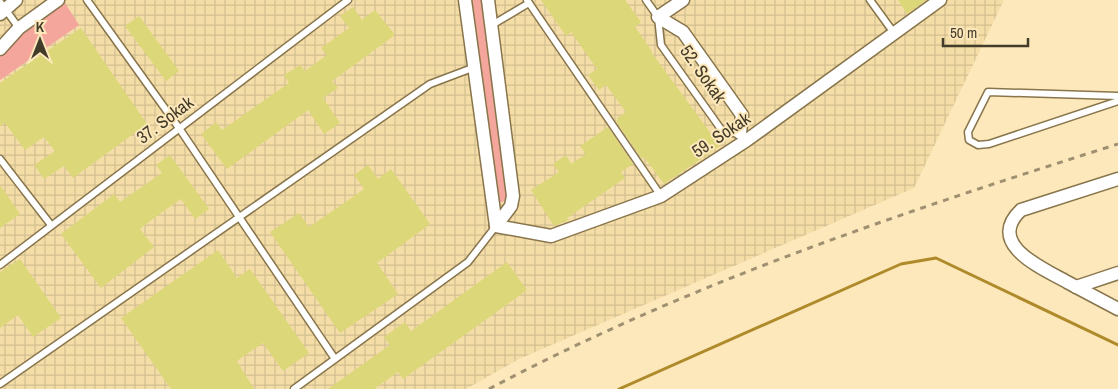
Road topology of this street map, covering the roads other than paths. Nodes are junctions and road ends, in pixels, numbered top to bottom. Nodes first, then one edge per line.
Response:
1 (16, 0) edge
2 (58, 0) edge
3 (87, 0) edge
4 (348, 0) edge
5 (466, 0) edge
6 (488, 0) edge
7 (646, 0) edge
8 (683, 0) edge
9 (870, 0) edge
10 (940, 0) edge
11 (528, 2) edge
12 (2, 8) edge
13 (658, 17) junction
14 (492, 25) junction
15 (19, 28) junction
16 (894, 33) junction
17 (0, 49) edge
18 (475, 67) junction
19 (1118, 96) edge
20 (1118, 101) edge
21 (179, 128) junction
22 (743, 136) junction
23 (0, 159) edge
24 (1118, 179) edge
25 (661, 196) junction
26 (239, 219) junction
27 (51, 225) junction
28 (496, 226) junction
29 (0, 265) edge
30 (1118, 273) edge
31 (1076, 287) junction
32 (1118, 308) edge
33 (335, 359) junction
34 (0, 384) edge
35 (294, 389) edge

1 - 12 street
2 - 15 street
3 - 21 lane
4 - 21 lane, 37. Sokak
5 - 18 street
6 - 14 street
7 - 13 lane, 52. Sokak
8 - 13 street
9 - 16 lane
10 - 16 street, 59. Sokak
11 - 14 lane
11 - 25 lane
12 - 15 lane
13 - 22 street, 52. Sokak
13 - 22 lane, 52. Sokak
14 - 28 street
15 - 17 street
16 - 22 street, 59. Sokak
18 - 26 lane
18 - 28 street
19 - 20 lane
21 - 26 lane
21 - 27 lane, 37. Sokak
22 - 25 street, 59. Sokak
23 - 27 lane
24 - 31 street
25 - 28 street, 59. Sokak
26 - 33 lane
26 - 34 lane
27 - 29 lane, 37. Sokak
28 - 33 lane
30 - 31 street
31 - 32 street
33 - 35 lane

